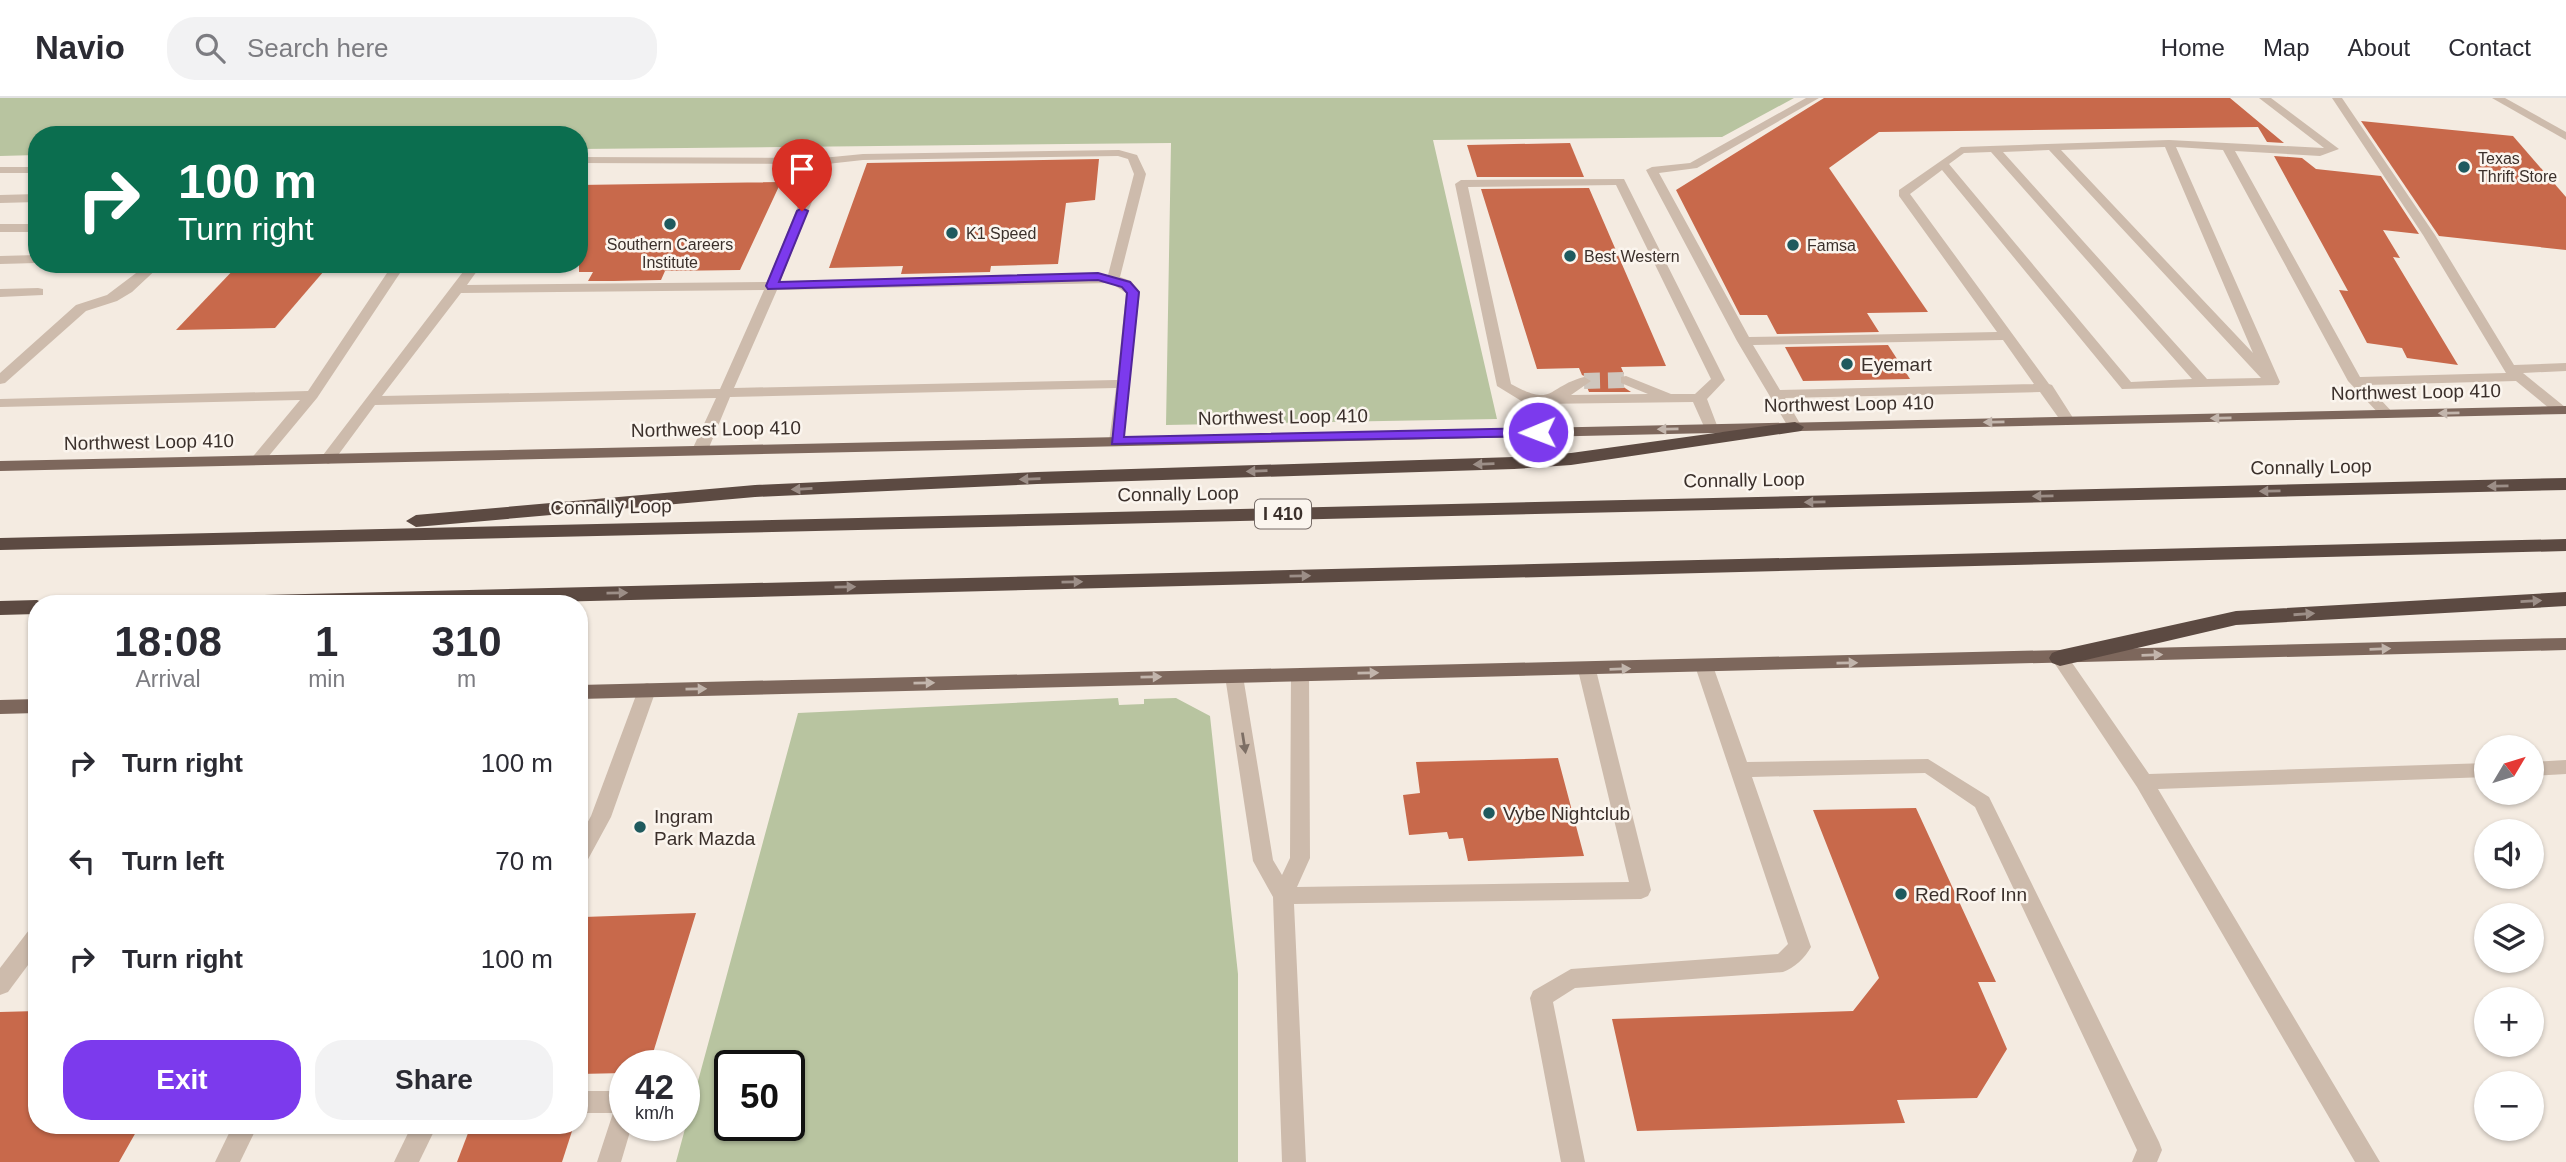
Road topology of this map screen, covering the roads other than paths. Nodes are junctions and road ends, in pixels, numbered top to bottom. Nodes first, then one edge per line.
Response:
1 (1814, 98) edge
2 (2264, 98) edge
3 (2337, 98) edge
4 (2497, 98) edge
5 (2566, 137) edge
6 (2169, 143) junction
7 (2052, 147) junction
8 (2227, 147) junction
9 (1994, 149) junction
10 (588, 160) edge
11 (822, 161) junction
12 (1943, 164) junction
13 (0, 170) edge
14 (28, 170) edge
15 (28, 198) edge
16 (0, 199) edge
17 (0, 228) edge
18 (28, 228) edge
19 (28, 259) edge
20 (0, 260) edge
21 (146, 273) edge
22 (394, 273) edge
23 (470, 273) edge
24 (1113, 279) junction
25 (772, 286) junction
26 (458, 289) junction
27 (38, 292) dead end
28 (0, 293) edge
29 (2009, 336) junction
30 (1744, 341) junction
31 (2566, 367) edge
32 (2514, 373) junction
33 (0, 380) edge
34 (1626, 380) tunnel mouth
35 (1584, 381) tunnel mouth
36 (2355, 381) junction
37 (2203, 383) junction
38 (2273, 383) junction
39 (1124, 384) junction
40 (2047, 388) junction
41 (725, 392) junction
42 (1776, 394) junction
43 (312, 395) junction
44 (1672, 398) junction
45 (1699, 398) junction
46 (1530, 400) junction
47 (1552, 400) junction
48 (371, 401) junction
49 (0, 403) edge
50 (2563, 410) edge
51 (2387, 414) junction
52 (2068, 421) junction
53 (1795, 427) junction
54 (1711, 428) junction
55 (1538, 432) junction
56 (1117, 442) junction
57 (700, 450) junction
58 (328, 459) junction
59 (258, 460) junction
60 (0, 466) edge
61 (2566, 484) edge
62 (215, 539) junction
63 (0, 544) edge
64 (2566, 545) edge
65 (546, 595) edge
66 (2566, 599) edge
67 (28, 607) edge
68 (0, 608) edge
69 (2566, 644) edge
70 (2060, 658) junction
71 (1704, 666) junction
72 (1587, 670) junction
73 (1300, 674) junction
74 (1234, 676) junction
75 (647, 690) junction
76 (588, 692) edge
77 (28, 706) edge
78 (0, 707) edge
79 (2566, 767) edge
80 (2544, 768) edge
81 (1741, 770) junction
82 (2474, 770) edge
83 (2144, 782) junction
84 (588, 841) edge
85 (1283, 896) junction
86 (28, 948) edge
87 (0, 985) edge
88 (588, 1102) edge
89 (609, 1102) edge
90 (241, 1134) edge
91 (420, 1134) edge
92 (616, 1141) edge
93 (227, 1162) edge
94 (406, 1162) edge
95 (609, 1162) edge
96 (1294, 1162) edge
97 (1573, 1162) edge
98 (2144, 1162) edge
99 (2368, 1162) edge

1 - 30 street
2 - 8 street
3 - 32 street
4 - 5 street
6 - 7 street
6 - 8 street
6 - 38 street
7 - 9 street
7 - 38 street
8 - 36 street
9 - 12 street
9 - 37 street
10 - 11 street
11 - 24 street
11 - 25 street
12 - 29 street
12 - 37 street
13 - 14 street
15 - 16 street
17 - 18 street
19 - 20 street
21 - 33 street
22 - 43 street
23 - 26 street
24 - 25 street
24 - 39 street
25 - 26 street
25 - 41 street
26 - 48 street
27 - 28 street
29 - 30 street
29 - 40 street
30 - 42 street
31 - 32 street
32 - 36 street
32 - 50 street
34 - 44 street
35 - 47 street
36 - 51 street
37 - 38 street
39 - 41 street
39 - 56 street
40 - 42 street
40 - 52 street
41 - 48 street
41 - 57 street
42 - 53 street
43 - 49 street
43 - 59 street
44 - 45 street
44 - 47 street
45 - 46 street
45 - 54 street
46 - 47 street
46 - 55 street
48 - 58 street
50 -> 51 main road, Northwest Loop 410
51 -> 52 main road, Northwest Loop 410
52 -> 53 main road, Northwest Loop 410
53 - 54 main road, Northwest Loop 410
53 -> 62 highway
54 -> 55 main road, Northwest Loop 410
55 - 56 main road, Northwest Loop 410
56 - 57 main road, Northwest Loop 410
57 - 58 main road, Northwest Loop 410
58 - 59 main road, Northwest Loop 410
59 - 60 main road, Northwest Loop 410
61 -> 62 highway, Connally Loop / I 410
62 - 63 highway, Connally Loop / I 410
65 -> 64 highway
70 -> 66 highway
67 - 68 highway
70 -> 69 main road
71 -> 70 main road
70 - 83 street
72 -> 71 main road
71 - 81 street
73 -> 72 main road
72 - 85 street
73 - 74 main road
73 - 85 street
75 -> 74 main road
74 -> 85 street
75 - 76 main road
75 - 84 street
77 - 78 main road
79 - 80 street
81 - 97 street
81 - 98 street
82 - 83 street
83 - 99 street
85 - 96 street
86 - 87 street
88 - 89 street
90 - 93 street
91 - 94 street
92 - 95 street

